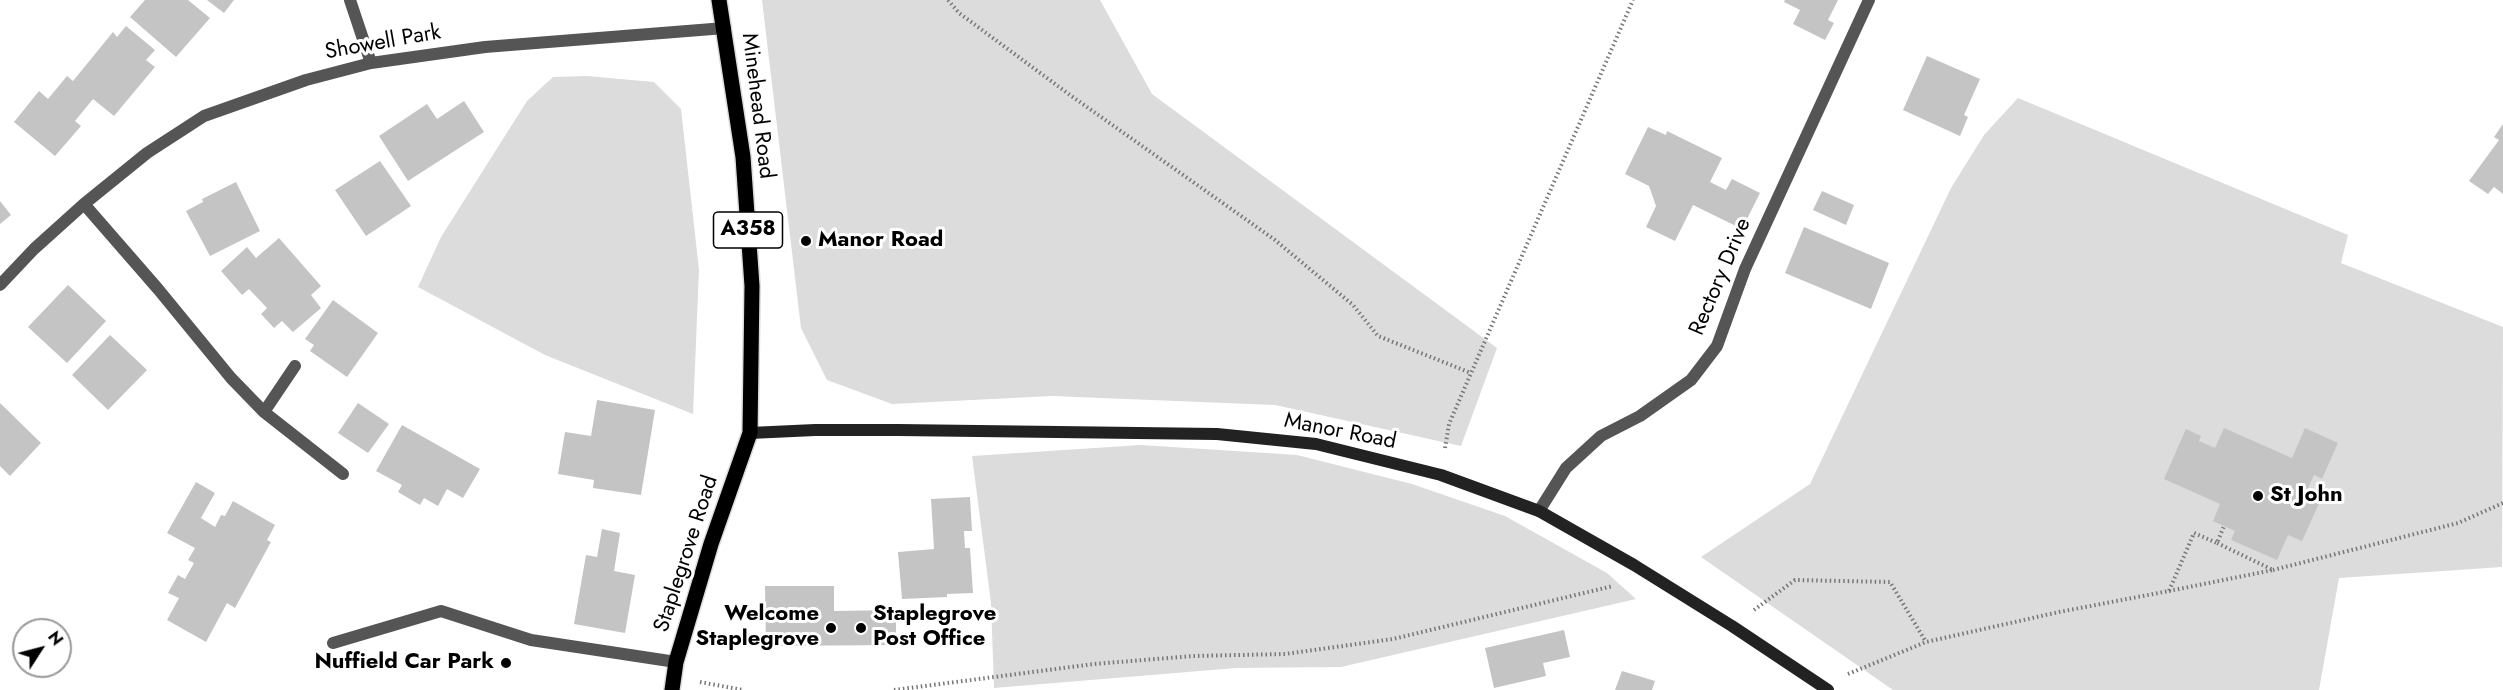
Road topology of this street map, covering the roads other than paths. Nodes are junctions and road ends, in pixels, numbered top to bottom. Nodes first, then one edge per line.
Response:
1 (350, 0) edge
2 (720, 0) edge
3 (1869, 0) edge
4 (725, 28) junction
5 (371, 63) junction
6 (84, 204) junction
7 (0, 285) edge
8 (296, 366) dead end
9 (264, 412) junction
10 (750, 433) junction
11 (343, 474) dead end
12 (1539, 512) junction
13 (333, 643) dead end
14 (674, 676) edge
15 (1823, 688) edge

1 - 5 street
2 - 4 main road, Minehead Road / A358
3 - 12 street, Rectory Drive
4 - 5 street, Showell Park
4 - 10 main road, Minehead Road / A358
5 - 6 street, Showell Park
6 - 7 street, Showell Park
6 - 9 street
8 - 9 street
9 - 11 street
10 - 12 street, Manor Road
10 - 14 main road, Staplegrove Road / A358
12 - 15 street, Manor Road
13 - 14 street

